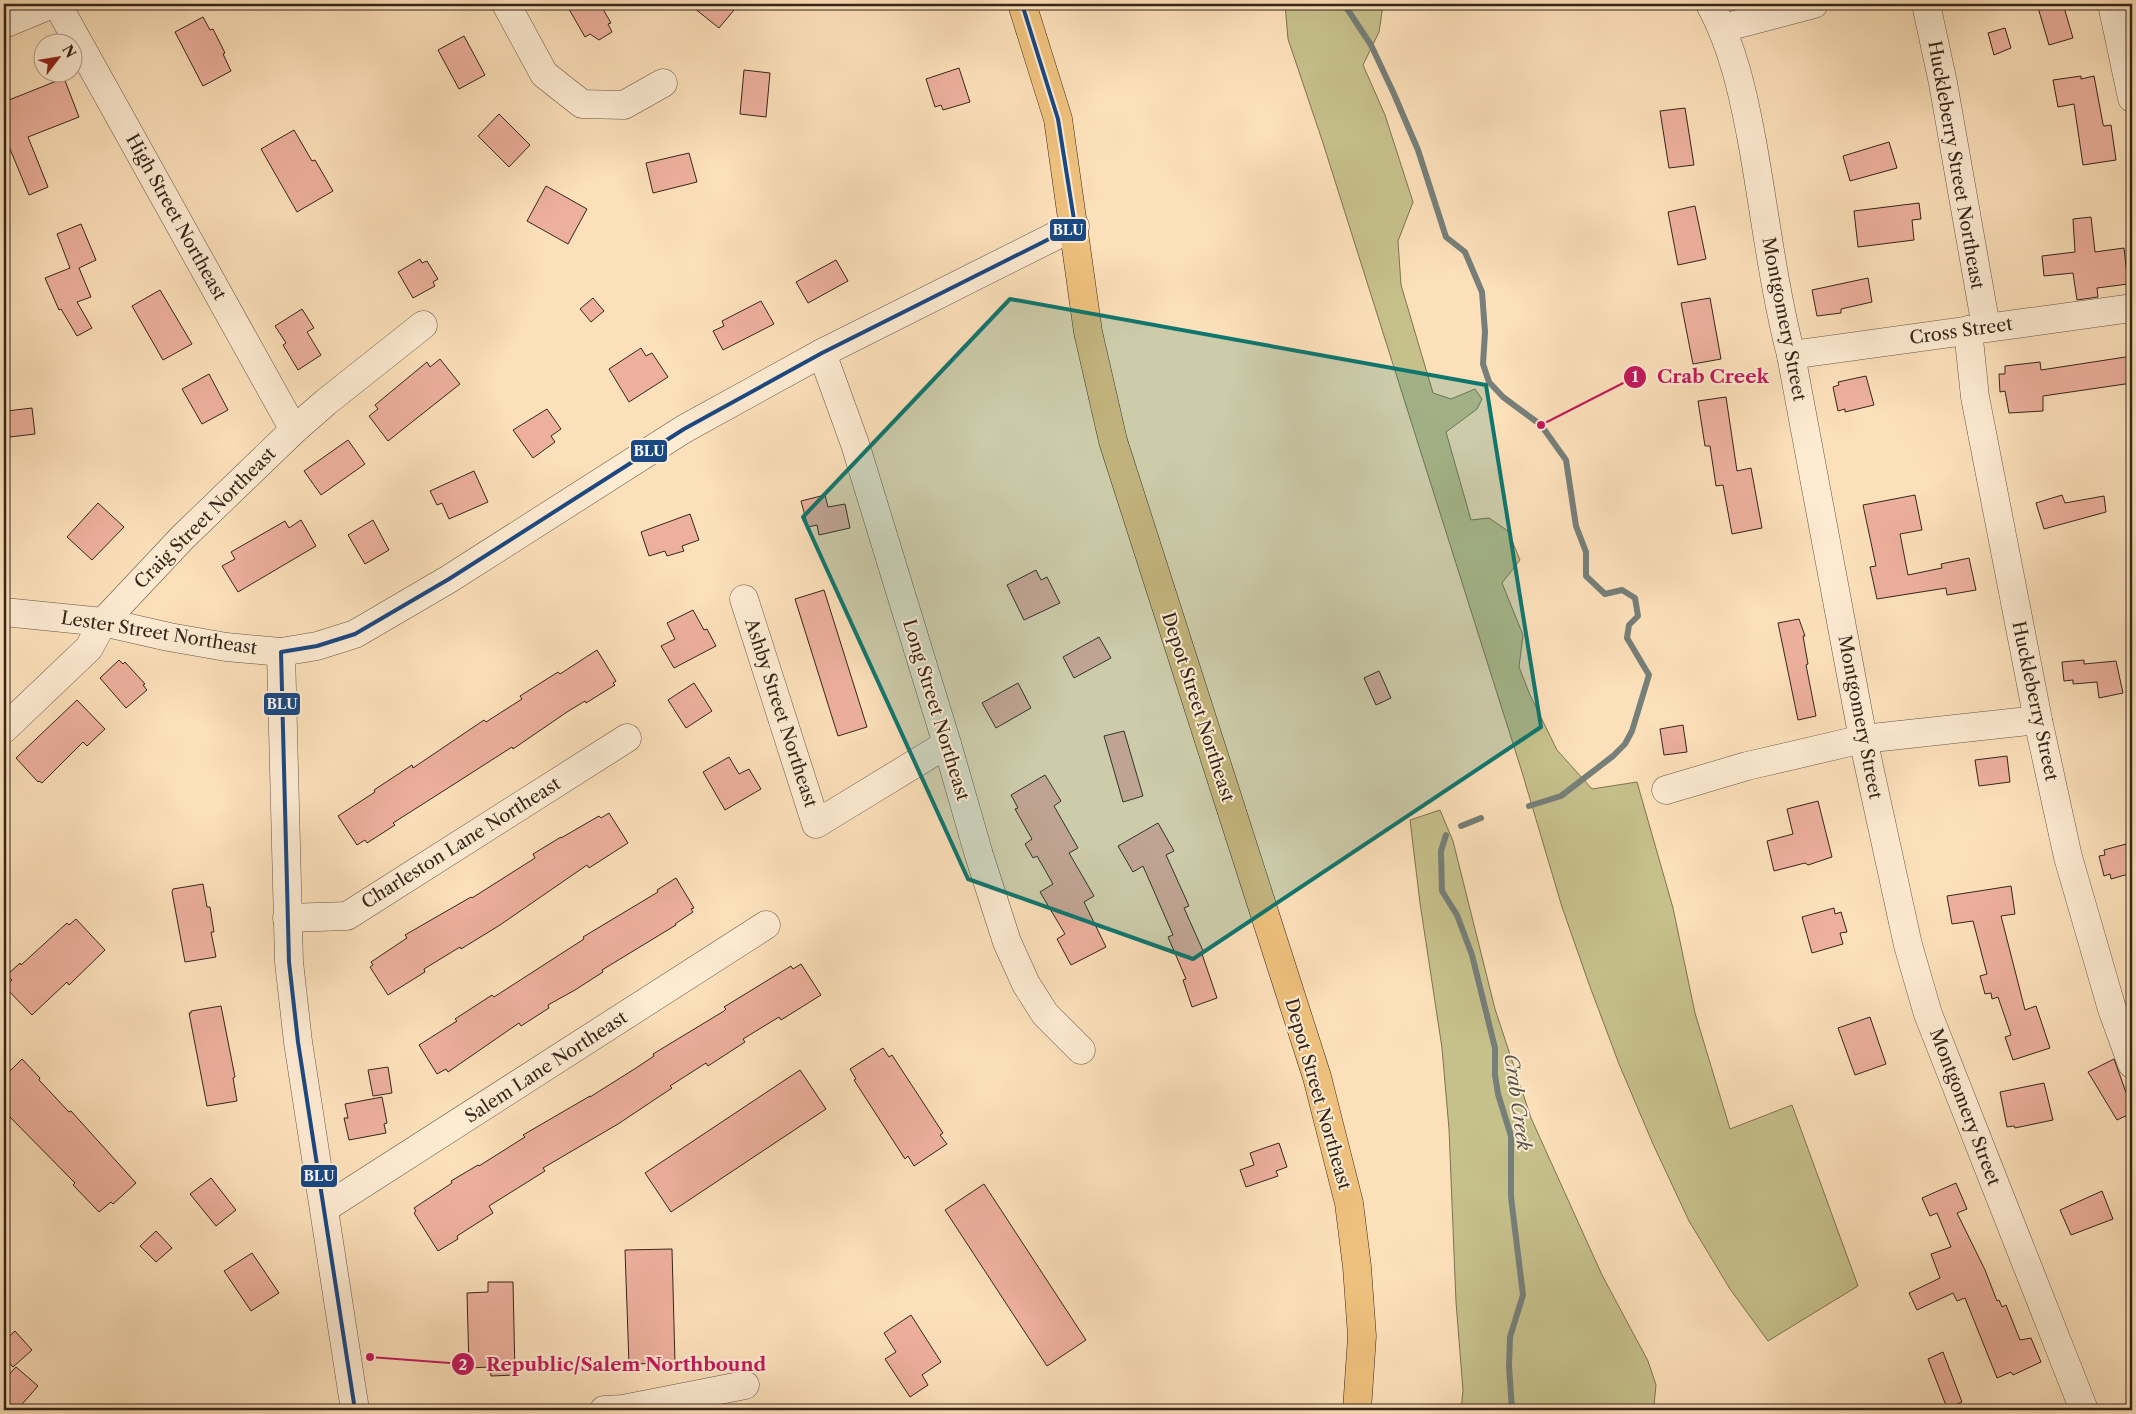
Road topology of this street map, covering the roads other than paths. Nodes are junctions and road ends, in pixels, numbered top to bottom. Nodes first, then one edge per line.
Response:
1 (52, 4) edge
2 (58, 4) edge
3 (506, 4) edge
4 (1022, 4) edge
5 (1710, 4) edge
6 (1814, 4) edge
7 (1926, 4) edge
8 (2112, 4) edge
9 (4, 24) edge
10 (1723, 28) junction
11 (663, 83) dead end
12 (2132, 98) edge
13 (1075, 226) junction
14 (2132, 308) edge
15 (423, 325) dead end
16 (1977, 329) junction
17 (822, 353) junction
18 (1791, 355) junction
19 (294, 430) junction
20 (744, 599) dead end
21 (4, 612) edge
22 (103, 622) junction
23 (280, 652) junction
24 (2038, 720) junction
25 (4, 729) edge
26 (626, 738) dead end
27 (1863, 739) junction
28 (947, 744) junction
29 (1666, 790) dead end
30 (287, 918) junction
31 (766, 925) dead end
32 (1081, 1050) dead end
33 (2132, 1064) edge
34 (325, 1208) junction
35 (745, 1385) dead end
36 (355, 1410) edge
37 (604, 1410) edge
38 (1357, 1410) edge
39 (2084, 1410) edge

1 - 9 street
2 - 19 street, High Street Northeast
3 - 11 street
4 - 13 main road, Depot Street Northeast
5 - 10 street, Montgomery Street
6 - 10 street
7 - 16 street, Huckleberry Street Northeast
8 - 12 street
10 - 18 street, Montgomery Street
13 - 17 street, Lester Street Northeast
13 - 38 main road, Depot Street Northeast
14 - 16 street, Cross Street
15 - 19 street, Craig Street Northeast
16 - 18 street, Cross Street
16 - 24 street, Huckleberry Street
17 - 23 street, Lester Street Northeast
17 - 28 street, Long Street Northeast
18 - 27 street, Montgomery Street
19 - 22 street, Craig Street Northeast
20 - 28 street, Ashby Street Northeast
21 - 22 street, Lester Street Northeast
22 - 23 street, Lester Street Northeast
22 - 25 street, Craig Street Northeast
23 - 30 street
24 - 27 street
24 - 33 street, Huckleberry Street
26 - 30 street, Charleston Lane Northeast
27 - 29 street
27 - 39 street, Montgomery Street
28 - 32 street, Long Street Northeast
30 - 34 street
31 - 34 street, Salem Lane Northeast
34 - 36 street
35 - 37 street

